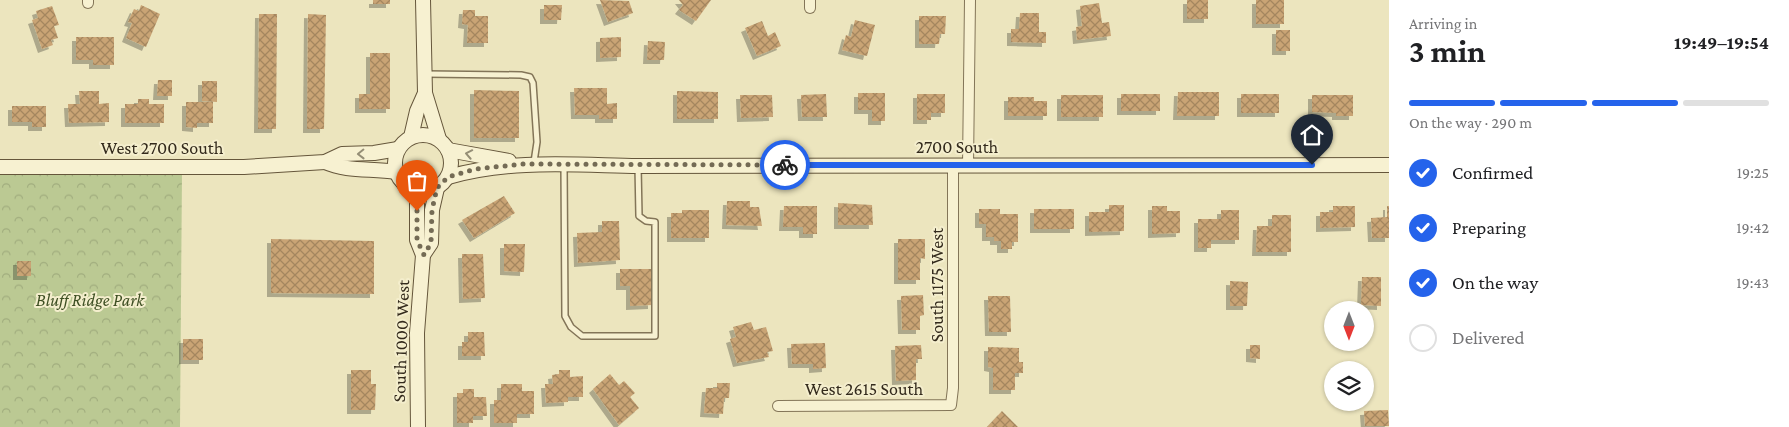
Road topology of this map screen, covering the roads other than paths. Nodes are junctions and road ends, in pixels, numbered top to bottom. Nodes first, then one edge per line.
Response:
1 (423, 0) edge
2 (970, 0) edge
3 (425, 74) junction
4 (425, 93) junction
5 (411, 137) junction
6 (443, 145) junction
7 (398, 149) junction
8 (325, 162) junction
9 (529, 164) junction
10 (564, 165) junction
11 (953, 165) junction
12 (1389, 165) edge
13 (638, 166) junction
14 (968, 166) junction
15 (0, 167) edge
16 (396, 172) junction
17 (448, 177) junction
18 (437, 188) junction
19 (417, 191) junction
20 (424, 255) junction
21 (951, 405) joint
22 (778, 406) dead end
23 (418, 427) edge

1 - 3 main road
2 - 14 street
3 - 4 main road
3 - 9 lane
4 - 5 main road
4 - 6 main road
5 - 6 main road
5 - 7 main road
9 -> 6 main road
6 - 17 main road
7 -> 8 main road, West 2700 South
7 - 16 main road
8 - 15 main road, West 2700 South
8 - 16 main road, West 2700 South
9 - 10 main road, 2700 South
9 - 17 main road
10 - 13 main road, 2700 South
10 - 13 lane
11 - 13 main road, 2700 South
11 - 14 main road, 2700 South
11 - 21 street, South 1175 West
12 - 14 main road, 2700 South
16 - 19 main road
17 - 18 main road
18 - 19 main road
18 - 20 main road, South 1000 West
19 - 20 main road, South 1000 West
20 - 23 main road, South 1000 West
21 - 22 street, West 2615 South

